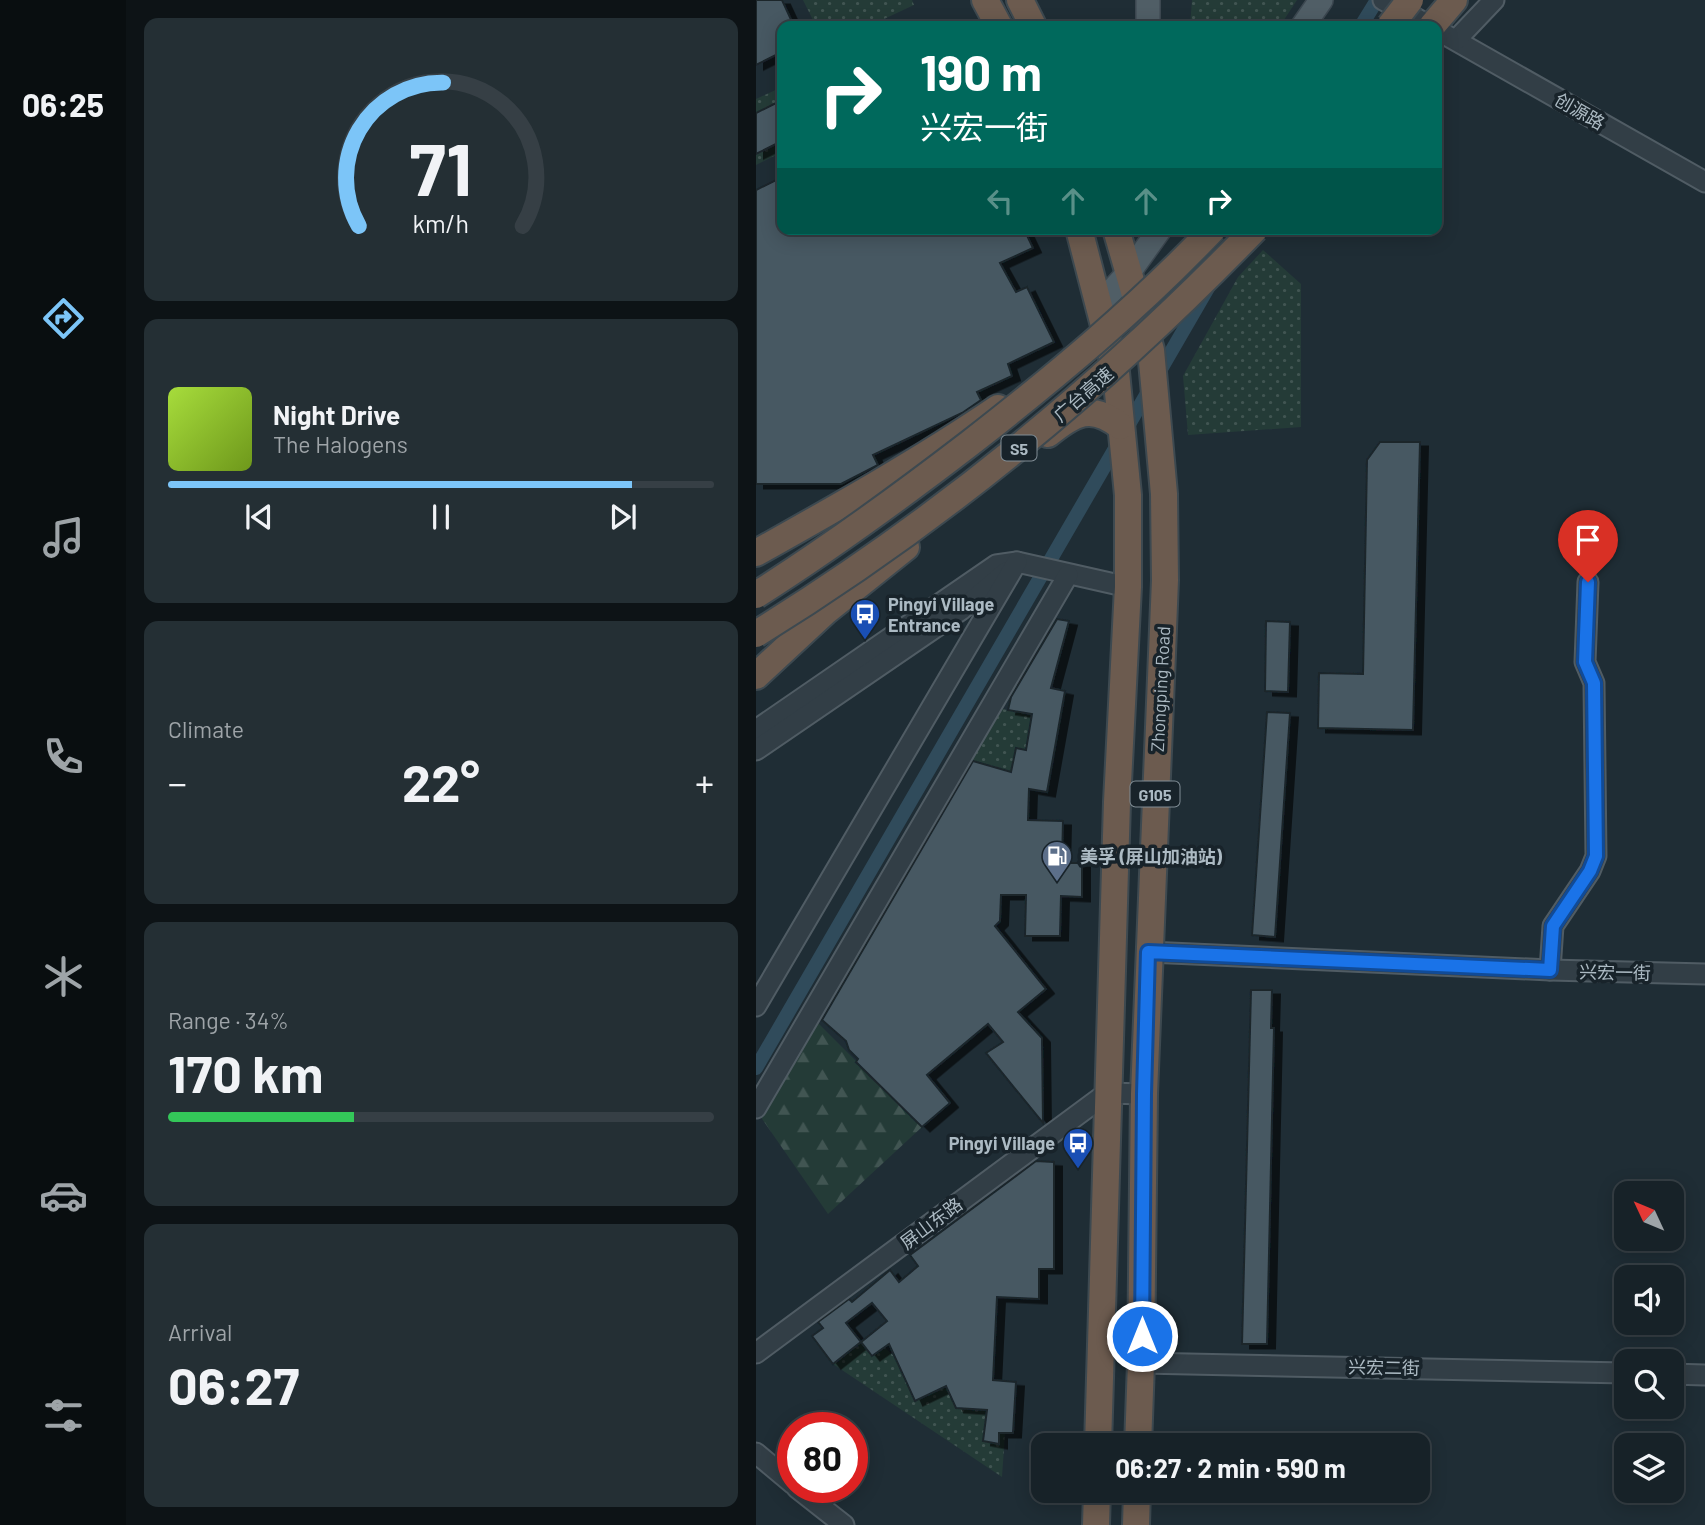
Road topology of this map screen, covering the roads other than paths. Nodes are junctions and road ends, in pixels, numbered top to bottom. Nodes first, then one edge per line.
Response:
1 (985, 0) edge
2 (1020, 0) edge
3 (1148, 0) edge
4 (1321, 0) edge
5 (1383, 0) edge
6 (1454, 0) edge
7 (1494, 0) edge
8 (1401, 13) edge
9 (996, 21) edge
10 (1030, 21) edge
11 (1147, 21) edge
12 (1306, 21) edge
13 (1419, 21) edge
14 (1435, 21) edge
15 (1442, 33) edge
16 (1456, 40) junction
17 (1705, 182) edge
18 (1080, 235) edge
19 (1120, 235) edge
20 (1121, 235) edge
21 (1156, 235) edge
22 (1207, 235) edge
23 (1249, 235) edge
24 (1130, 271) junction
25 (1137, 301) junction
26 (1098, 306) junction
27 (1120, 426) junction
28 (756, 553) edge
29 (1017, 562) junction
30 (1061, 573) junction
31 (1588, 582) dead end
32 (1128, 587) junction
33 (756, 595) edge
34 (756, 634) edge
35 (756, 676) edge
36 (756, 730) edge
37 (756, 750) edge
38 (1148, 952) junction
39 (1550, 970) junction
40 (1705, 974) edge
41 (756, 1006) edge
42 (1107, 1093) junction
43 (1144, 1094) junction
44 (756, 1108) edge
45 (756, 1353) edge
46 (1141, 1363) junction
47 (1614, 1373) edge
48 (1684, 1374) edge
49 (1705, 1375) edge
50 (1098, 1433) edge
51 (1138, 1433) edge
52 (756, 1453) edge
53 (777, 1471) edge
54 (816, 1503) edge
55 (1097, 1503) edge
56 (1137, 1503) edge
57 (844, 1525) edge
58 (1096, 1525) edge
59 (1136, 1525) edge

1 - 9 highway
2 - 10 highway
3 - 11 main road
4 - 12 main road
5 - 8 street
6 - 14 highway
7 - 16 street
8 - 13 street
15 - 16 street, 创源路
16 - 17 street, 创源路
18 - 26 highway, G105
19 - 26 main road
20 - 24 highway, G105
21 - 24 main road
22 - 33 highway, 广台高速 / S5, bridge
23 - 34 highway, 广台高速 / S5, bridge
24 - 25 highway, Zhongping Road / G105
24 - 26 main road
25 - 26 highway
25 - 38 highway, Zhongping Road / G105
26 - 27 highway, G105
26 - 28 highway
27 - 32 highway, G105
27 - 35 highway
29 - 30 street
29 - 36 street
29 - 37 street
29 - 41 street
30 - 32 street
30 - 44 street
31 - 39 street
32 - 42 highway, G105
38 - 39 street, 兴宏一街
38 - 43 highway, Zhongping Road / G105
39 - 40 street, 兴宏一街
42 - 43 street
42 - 45 street, 屏山东路
42 - 50 highway, G105
43 - 46 highway, Zhongping Road / G105
46 - 47 street, 兴宏二街
46 - 51 highway, Zhongping Road / G105
48 - 49 street
52 - 53 street
54 - 57 street
55 - 58 highway
56 - 59 highway

